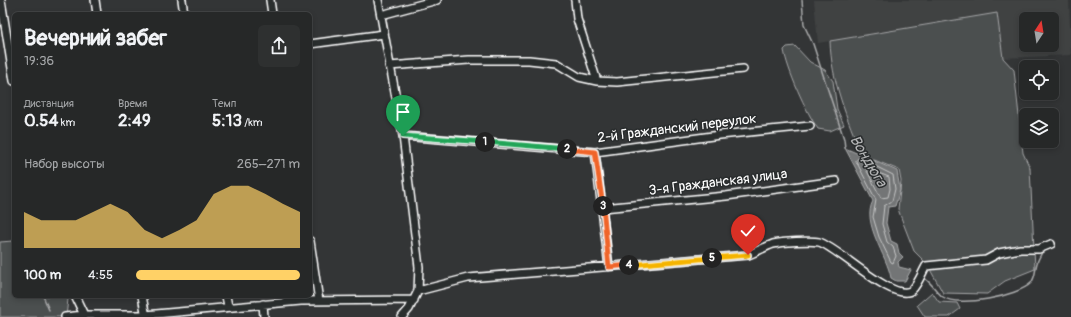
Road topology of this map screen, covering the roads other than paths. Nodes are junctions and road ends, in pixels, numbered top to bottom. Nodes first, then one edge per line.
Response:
1 (1, 0) edge
2 (94, 0) edge
3 (182, 0) edge
4 (270, 0) edge
5 (378, 0) edge
6 (437, 0) edge
7 (575, 0) edge
8 (97, 12) edge
9 (184, 12) edge
10 (272, 12) edge
11 (381, 15) junction
12 (384, 34) junction
13 (312, 44) edge
14 (389, 66) junction
15 (743, 68) dead end
16 (12, 69) edge
17 (597, 81) junction
18 (810, 126) dead end
19 (403, 136) junction
20 (595, 152) junction
21 (836, 180) dead end
22 (603, 208) junction
23 (1051, 244) dead end
24 (312, 254) edge
25 (609, 267) junction
26 (418, 291) junction
27 (76, 298) edge
28 (142, 298) edge
29 (226, 298) edge
30 (414, 300) junction
31 (319, 301) junction
32 (263, 304) junction
33 (228, 306) junction
34 (204, 313) edge
35 (84, 315) junction
36 (111, 316) edge
37 (146, 316) edge
38 (65, 317) edge
39 (264, 317) edge
40 (402, 317) edge

1 - 16 street
2 - 8 street
3 - 9 street
4 - 10 street
5 - 11 street
6 - 11 street
7 - 17 street
11 - 12 street
12 - 13 street
12 - 14 street
14 - 17 street
14 - 19 street
15 - 17 street
18 - 20 street, 2-й Гражданский переулок
19 - 20 street, 2-й Гражданский переулок
19 - 26 street
20 - 22 street
21 - 22 street, 3-я Гражданская улица
22 - 25 street
23 - 25 street
24 - 31 street
25 - 26 street
26 - 30 street
27 - 35 street
28 - 37 street
29 - 33 street
30 - 31 street
30 - 40 street
31 - 32 street
32 - 33 street
32 - 39 street
33 - 34 street
34 - 37 street
35 - 36 street
35 - 38 street
36 - 37 street

